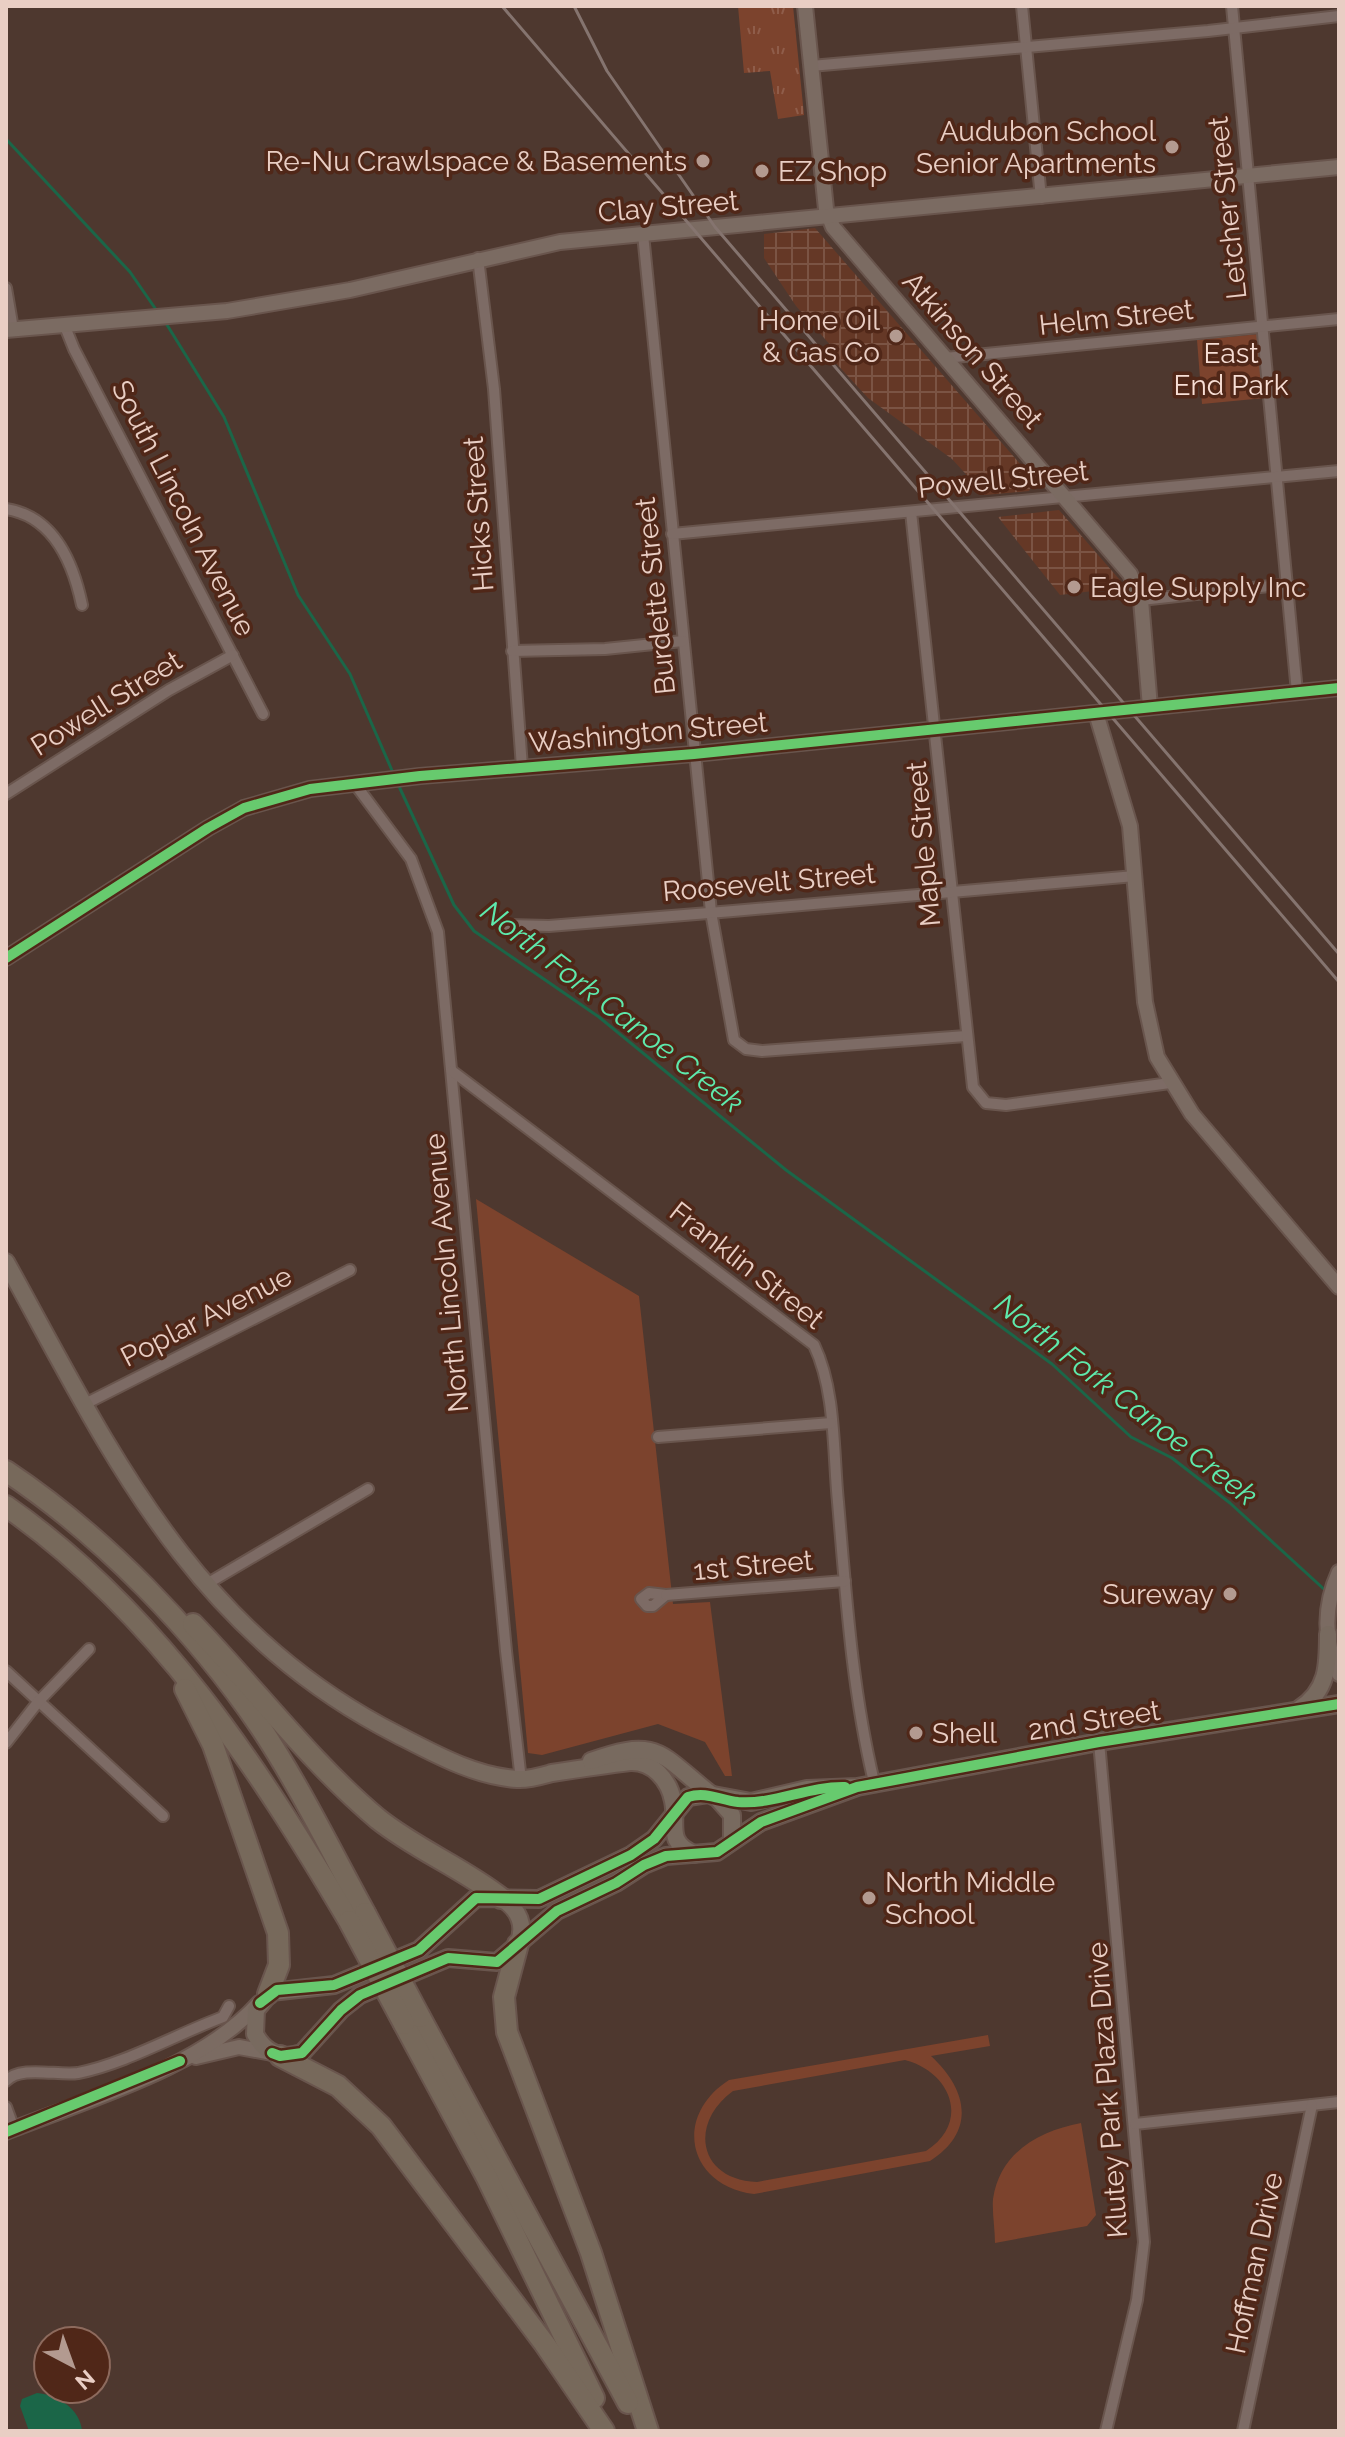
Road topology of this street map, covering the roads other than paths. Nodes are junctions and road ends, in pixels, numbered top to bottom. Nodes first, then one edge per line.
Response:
1 (805, 6) edge
2 (1022, 6) edge
3 (1232, 6) edge
4 (1339, 16) edge
5 (1234, 28) junction
6 (1026, 48) junction
7 (811, 66) junction
8 (1339, 167) edge
9 (1248, 176) junction
10 (1041, 198) junction
11 (829, 219) junction
12 (643, 234) junction
13 (478, 258) junction
14 (6, 288) edge
15 (1339, 319) edge
16 (64, 324) junction
17 (1263, 326) junction
18 (9, 329) edge
19 (945, 358) junction
20 (1339, 471) edge
21 (1277, 476) junction
22 (1065, 497) junction
23 (6, 509) edge
24 (911, 512) junction
25 (672, 534) junction
26 (1288, 584) junction
27 (1141, 600) junction
28 (82, 605) dead end
29 (683, 641) junction
30 (512, 651) junction
31 (233, 655) junction
32 (1339, 688) edge
33 (1297, 692) junction
34 (1150, 707) junction
35 (1096, 713) junction
36 (263, 714) dead end
37 (936, 729) junction
38 (694, 754) junction
39 (522, 767) junction
40 (355, 784) junction
41 (6, 794) edge
42 (1135, 876) junction
43 (952, 890) junction
44 (711, 912) junction
45 (503, 925) dead end
46 (424, 929) dead end
47 (438, 932) junction
48 (6, 958) edge
49 (966, 1036) junction
50 (452, 1071) junction
51 (1170, 1083) junction
52 (6, 1262) edge
53 (350, 1270) dead end
54 (1339, 1287) edge
55 (83, 1405) junction
56 (831, 1423) junction
57 (658, 1437) dead end
58 (6, 1471) edge
59 (368, 1489) dead end
60 (6, 1506) edge
61 (88, 1532) junction
62 (1339, 1572) edge
63 (845, 1581) junction
64 (205, 1585) junction
65 (666, 1595) dead end
66 (139, 1623) junction
67 (1327, 1627) junction
68 (89, 1649) dead end
69 (6, 1671) edge
70 (1339, 1674) edge
71 (38, 1702) junction
72 (1339, 1704) edge
73 (1290, 1714) junction
74 (1099, 1742) junction
75 (6, 1743) edge
76 (555, 1773) junction
77 (521, 1780) junction
78 (866, 1784) junction
79 (715, 1797) junction
80 (674, 1811) junction
81 (163, 1816) dead end
82 (732, 1840) junction
83 (694, 1854) junction
84 (501, 1898) junction
85 (357, 1917) junction
86 (518, 1944) junction
87 (264, 1998) junction
88 (229, 2006) dead end
89 (412, 2021) junction
90 (276, 2054) junction
91 (180, 2061) junction
92 (6, 2081) edge
93 (1339, 2102) edge
94 (1312, 2105) junction
95 (6, 2107) edge
96 (1135, 2124) junction
97 (10, 2130) edge
98 (607, 2431) edge
99 (646, 2431) edge
100 (1106, 2431) edge
101 (1243, 2431) edge

1 - 7 street
2 - 6 street
3 - 5 street, Letcher Street
4 - 5 street
5 - 6 street
5 - 9 street, Letcher Street
6 - 7 street
6 - 10 street
7 - 11 street
8 - 9 street, Clay Street
9 - 10 street, Clay Street
9 - 17 street, Letcher Street
10 - 11 street, Clay Street
11 - 12 street, Clay Street
11 - 19 street, Atkinson Street
12 - 13 street, Clay Street
12 - 25 street, Burdette Street
13 - 16 street, Clay Street
13 - 30 street, Hicks Street
14 - 18 street
15 - 17 street, Helm Street
16 - 18 street, Clay Street
16 - 31 street, South Lincoln Avenue
17 - 19 street, Helm Street
17 - 21 street, Letcher Street
19 - 22 street, Atkinson Street
20 - 21 street, Powell Street
21 - 22 street, Powell Street
21 - 26 street, Letcher Street
22 - 24 street, Powell Street
22 - 27 street, Atkinson Street
23 - 28 street
24 - 25 street, Powell Street
24 - 37 street, Maple Street
25 - 29 street, Burdette Street
26 - 27 street
26 - 33 street, Letcher Street
27 - 34 street, Atkinson Street
29 - 30 street
29 - 38 street, Burdette Street
30 - 39 street, Hicks Street
31 - 36 street, South Lincoln Avenue
31 - 41 street, Powell Street
32 - 33 street, Washington Street
33 - 34 street, Washington Street
34 - 35 street, Washington Street
35 - 37 street, Washington Street
35 - 42 street
37 - 38 street, Washington Street
37 - 43 street, Maple Street
38 - 39 street, Washington Street
38 - 44 street, Burdette Street
39 - 40 street, Washington Street
40 - 47 street, North Lincoln Avenue
40 - 48 street, Washington Street
42 - 43 street, Roosevelt Street
42 - 51 street
43 - 44 street, Roosevelt Street
43 - 49 street, Maple Street
44 - 45 street, Roosevelt Street
44 - 49 street, Burdette Street
46 - 47 street
47 - 50 street, North Lincoln Avenue
49 - 51 street, Maple Street
50 - 56 street, Franklin Street
50 - 77 street, North Lincoln Avenue
51 - 54 street
52 - 55 main road
53 - 55 street, Poplar Avenue
55 - 64 main road
56 - 57 street
56 - 63 street, Franklin Street
58 - 61 highway
59 - 64 street
60 - 66 highway
61 - 84 highway
61 - 85 highway
62 - 67 street
63 - 65 street, 1st Street
63 - 78 street, Franklin Street
64 - 77 main road
66 - 85 highway
66 - 87 highway
67 - 70 street
67 - 73 main road
68 - 71 street
69 - 71 street
71 - 75 street
71 - 81 street
72 - 73 main road, 2nd Street
73 - 74 main road, 2nd Street
74 - 78 main road, 2nd Street
74 - 96 street, Klutey Park Plaza Drive
76 - 77 main road
76 - 79 main road
76 - 80 main road
78 - 79 main road, 2nd Street
78 - 82 main road, 2nd Street
79 - 80 main road, 2nd Street
79 - 82 main road
80 - 83 main road
80 - 84 main road, 2nd Street
82 - 83 main road, 2nd Street
83 - 86 main road, 2nd Street
84 - 86 main road
84 - 87 main road, 2nd Street
85 - 89 highway, bridge
86 - 90 main road, 2nd Street
86 - 99 highway
87 - 90 main road
87 - 91 street
88 - 92 street
89 - 98 highway
89 - 99 highway
90 - 91 street
90 - 98 highway
91 - 97 street
93 - 94 street
94 - 96 street
94 - 101 street, Hoffman Drive
95 - 97 street
96 - 100 street, Klutey Park Plaza Drive

